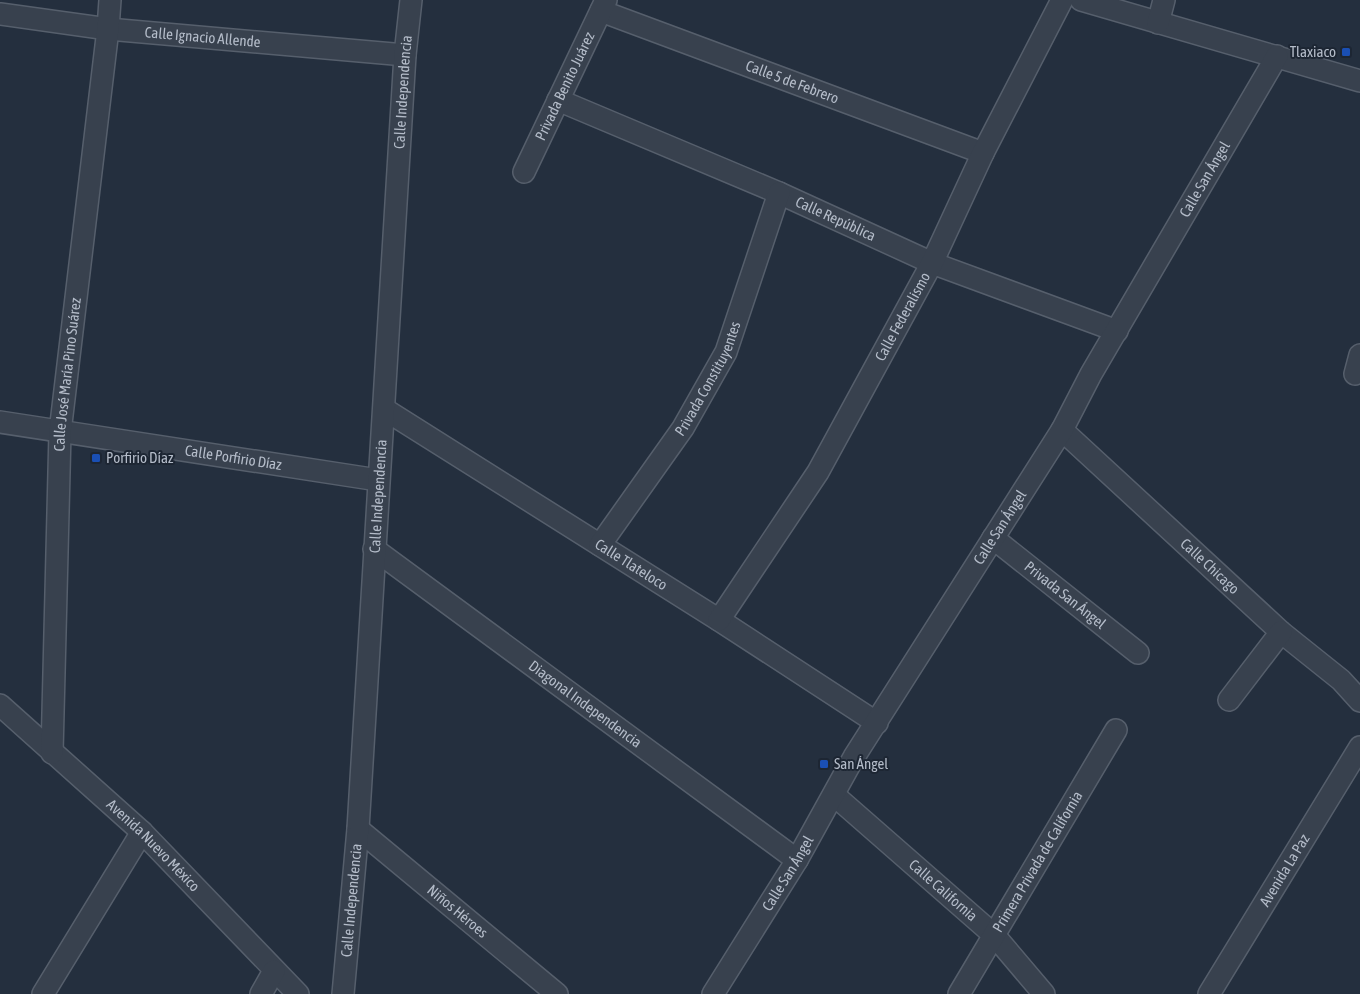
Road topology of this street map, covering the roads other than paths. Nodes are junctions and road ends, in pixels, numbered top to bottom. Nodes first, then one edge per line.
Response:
1 (110, 0) edge
2 (410, 0) edge
3 (1062, 0) edge
4 (1081, 0) edge
5 (1164, 0) edge
6 (604, 6) edge
7 (0, 14) edge
8 (1158, 23) junction
9 (108, 30) junction
10 (405, 55) junction
11 (1277, 56) junction
12 (1360, 81) edge
13 (558, 100) junction
14 (983, 153) junction
15 (524, 172) dead end
16 (779, 193) junction
17 (932, 263) junction
18 (1117, 331) junction
19 (384, 409) junction
20 (0, 422) edge
21 (1062, 430) junction
22 (60, 432) junction
23 (378, 480) junction
24 (993, 538) junction
25 (600, 545) junction
26 (374, 549) junction
27 (719, 620) junction
28 (1280, 632) junction
29 (1138, 652) dead end
30 (1229, 700) dead end
31 (1360, 701) edge
32 (0, 705) edge
33 (877, 722) junction
34 (1116, 730) dead end
35 (1360, 747) edge
36 (52, 752) junction
37 (834, 795) junction
38 (358, 828) junction
39 (142, 832) junction
40 (798, 860) junction
41 (994, 935) junction
42 (274, 971) junction
43 (43, 994) edge
44 (261, 994) edge
45 (298, 994) edge
46 (344, 994) edge
47 (557, 994) edge
48 (712, 994) edge
49 (959, 994) edge
50 (1044, 994) edge
51 (1209, 994) edge

1 - 9 street, Calle José María Pino Suárez
2 - 10 street, Calle Independencia
3 - 14 street, Calle Federalismo
4 - 8 street
5 - 8 street
6 - 13 street, Privada Benito Juárez
6 - 14 street, Calle 5 de Febrero
7 - 9 street, Calle Ignacio Allende
8 - 11 street
9 - 10 street, Calle Ignacio Allende
9 - 22 street, Calle José María Pino Suárez
10 - 19 street, Calle Independencia
11 - 12 street
11 - 18 street, Calle San Ángel
13 - 15 street, Privada Benito Juárez
13 - 16 street, Calle República
14 - 17 street, Calle Federalismo
16 - 17 street, Calle República
16 - 25 street, Privada Constituyentes
17 - 18 street, Calle República
17 - 27 street, Calle Federalismo
18 - 21 street, Calle San Ángel
19 - 23 street, Calle Independencia
19 - 25 street, Calle Tlateloco
20 - 22 street, Calle Porfirio Díaz
21 - 24 street, Calle San Ángel
21 - 28 street, Calle Chicago
22 - 23 street, Calle Porfirio Díaz
22 - 36 street, Calle José María Pino Suárez
23 - 26 street, Calle Independencia
24 - 29 street, Privada San Ángel
24 - 33 street, Calle San Ángel
25 - 27 street, Calle Tlateloco
26 - 38 street, Calle Independencia
26 - 40 street, Diagonal Independencia
27 - 33 street, Calle Tlateloco
28 - 30 street
28 - 31 street, Calle Chicago
32 - 36 street, Avenida Nuevo México
33 - 37 street, Calle San Ángel
34 - 41 street, Primera Privada de California
35 - 51 street, Avenida La Paz
36 - 39 street, Avenida Nuevo México
37 - 40 street, Calle San Ángel
37 - 41 street, Calle California
38 - 46 street, Calle Independencia
38 - 47 street, Niños Héroes
39 - 42 street, Avenida Nuevo México
39 - 43 street
40 - 48 street, Calle San Ángel
41 - 49 street, Primera Privada de California
41 - 50 street, Calle California
42 - 44 street
42 - 45 street, Avenida Nuevo México

